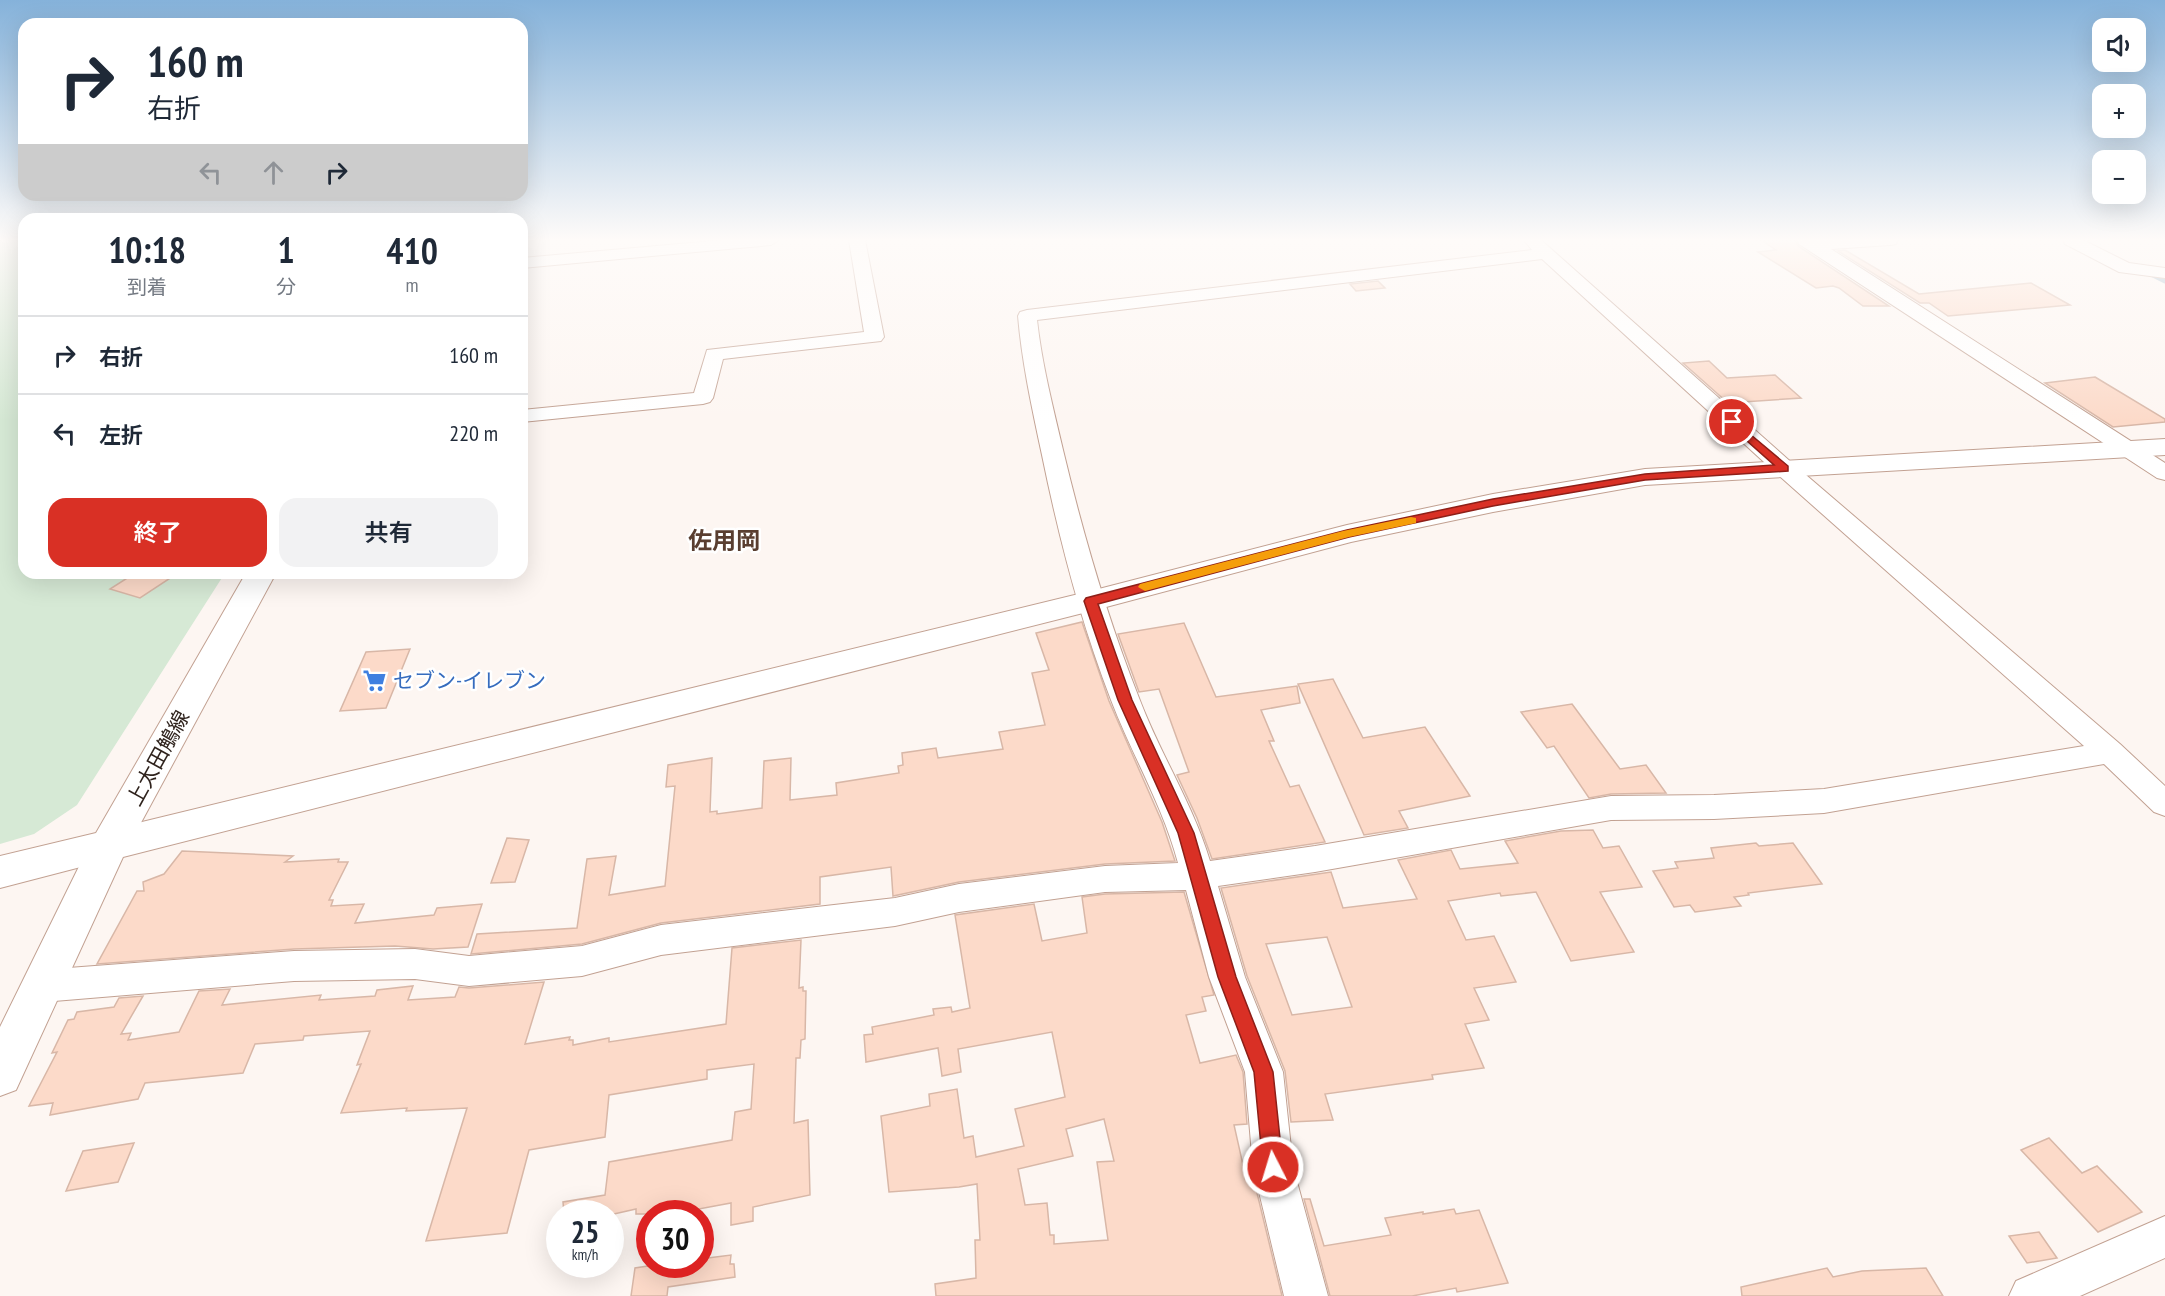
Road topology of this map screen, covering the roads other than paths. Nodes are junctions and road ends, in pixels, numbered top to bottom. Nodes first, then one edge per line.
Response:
1 (868, 300) edge
2 (1142, 300) edge
3 (1598, 300) edge
4 (1900, 300) edge
5 (528, 415) edge
6 (2165, 447) edge
7 (2130, 449) junction
8 (1784, 468) junction
9 (2165, 473) edge
10 (258, 579) edge
11 (1091, 601) junction
12 (2110, 752) junction
13 (2165, 804) edge
14 (109, 845) junction
15 (0, 872) edge
16 (1197, 876) junction
17 (24, 1005) edge
18 (0, 1075) edge
19 (2165, 1237) edge
20 (1306, 1296) edge
21 (2031, 1296) edge

1 - 5 street
2 - 11 street
3 - 8 street
4 - 7 street
6 - 7 street
7 - 8 street
7 - 9 street
8 - 11 street
8 - 12 street
10 - 14 street, 上太田鵤線
11 - 14 street
11 - 16 street
12 - 13 street
12 - 16 street
14 - 15 street
14 - 17 street, 上太田鵤線
16 - 17 street
16 - 20 street
17 - 18 street, 上太田鵤線
19 - 21 street

